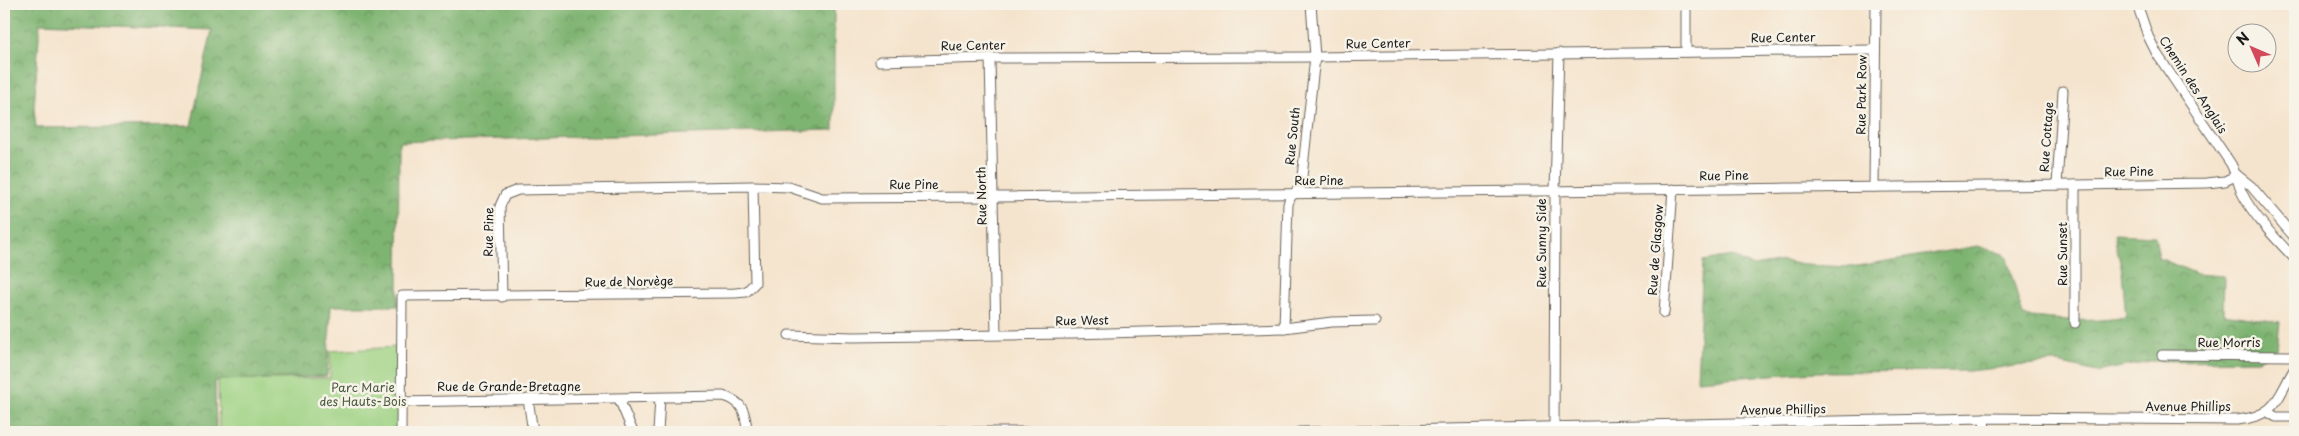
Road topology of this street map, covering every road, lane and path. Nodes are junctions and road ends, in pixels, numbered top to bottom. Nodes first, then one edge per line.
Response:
1 (1311, 4) edge
2 (1686, 4) edge
3 (1876, 4) edge
4 (2137, 4) edge
5 (1876, 50) junction
6 (1686, 52) junction
7 (1559, 53) junction
8 (1314, 57) junction
9 (990, 58) junction
10 (880, 61) dead end
11 (2063, 91) dead end
12 (2237, 175) junction
13 (2056, 185) junction
14 (2075, 185) junction
15 (753, 186) junction
16 (1874, 187) junction
17 (1673, 189) junction
18 (1555, 191) junction
19 (1295, 193) junction
20 (994, 197) junction
21 (2295, 238) edge
22 (2295, 260) edge
23 (502, 297) junction
24 (1664, 314) dead end
25 (1375, 321) dead end
26 (2075, 323) dead end
27 (1284, 328) junction
28 (996, 334) junction
29 (788, 335) dead end
30 (2162, 355) dead end
31 (2295, 356) edge
32 (2295, 367) edge
33 (619, 398) junction
34 (660, 398) junction
35 (528, 399) junction
36 (400, 402) junction
37 (2266, 410) junction
38 (2295, 417) edge
39 (1984, 418) junction
40 (1554, 430) edge
41 (401, 432) edge
42 (534, 432) edge
43 (633, 432) edge
44 (658, 432) edge
45 (747, 432) edge
46 (938, 432) edge
47 (1112, 432) edge
48 (1123, 432) edge
49 (1299, 432) edge
50 (1984, 432) edge

1 - 8 street, Rue South
2 - 6 street
3 - 5 street, Rue Park Row
4 - 12 street, Chemin des Anglais
5 - 6 street, Rue Center
5 - 16 street, Rue Park Row
6 - 7 street, Rue Center
7 - 8 street, Rue Center
7 - 18 street, Rue Sunny Side
8 - 9 street, Rue Center
8 - 19 street, Rue South
9 - 10 street, Rue Center
9 - 20 street, Rue North
11 - 13 street, Rue Cottage
12 - 14 street, Rue Pine
12 - 21 street, Chemin des Anglais
12 - 22 street, Chemin des Anglais
13 - 14 street, Rue Pine
13 - 16 street, Rue Pine
14 - 26 street, Rue Sunset
15 - 20 street, Rue Pine
15 - 23 street, Rue Pine
15 - 23 street, Rue de Norvège
16 - 17 street, Rue Pine
17 - 18 street, Rue Pine
17 - 24 street, Rue de Glasgow
18 - 19 street, Rue Pine
18 - 40 street, Rue Sunny Side
19 - 20 street, Rue Pine
19 - 27 street, Rue South
20 - 28 street, Rue North
23 - 36 street, Rue de Norvège
25 - 27 street, Rue West
27 - 28 street, Rue West
28 - 29 street, Rue West
30 - 31 street, Rue Morris
32 - 37 street, Avenue Phillips
33 - 34 street, Rue de Grande-Bretagne
33 - 35 street, Rue de Grande-Bretagne
33 - 43 street
34 - 44 street
34 - 45 street, Rue de Grande-Bretagne
35 - 36 street, Rue de Grande-Bretagne
35 - 42 street
36 - 41 street
37 - 38 street
37 - 39 street, Avenue Phillips
39 - 40 street, Avenue Phillips
39 - 50 street
40 - 49 street, Avenue Phillips
46 - 47 street
47 - 48 street

